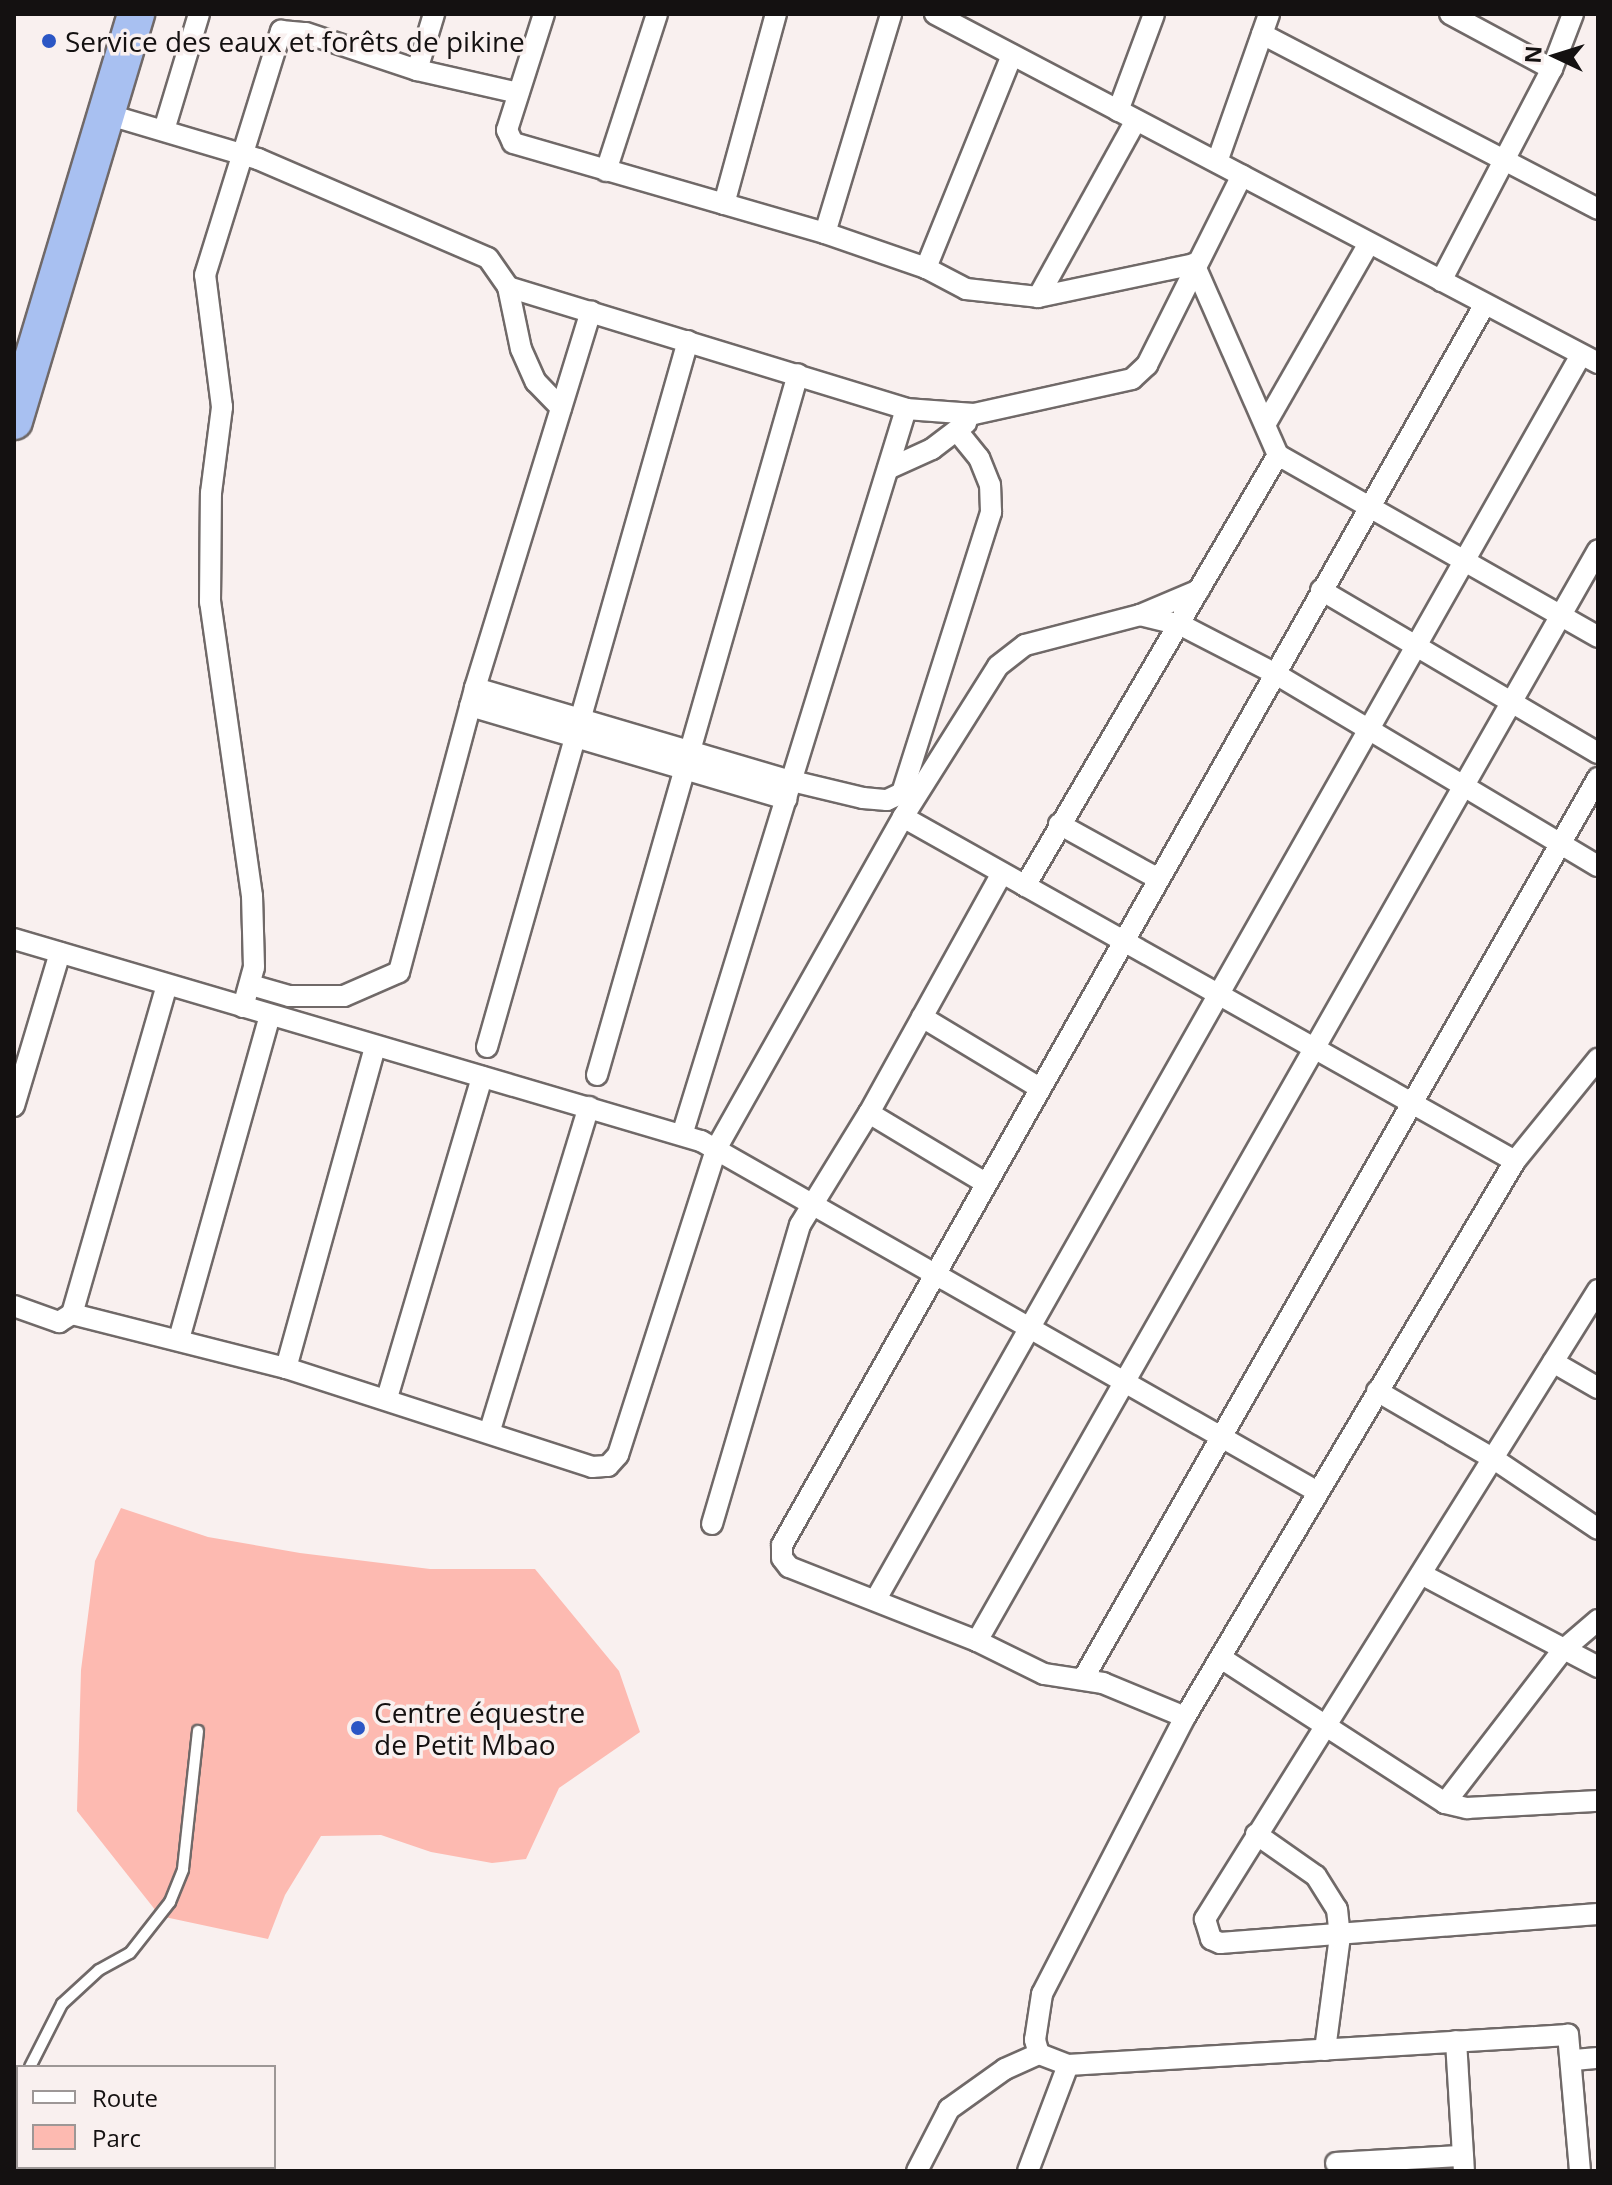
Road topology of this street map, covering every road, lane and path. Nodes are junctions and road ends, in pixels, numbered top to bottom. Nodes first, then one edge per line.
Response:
1 (113, 14) edge
2 (136, 14) edge
3 (199, 14) edge
4 (434, 14) edge
5 (544, 14) edge
6 (657, 14) edge
7 (776, 14) edge
8 (891, 14) edge
9 (935, 14) edge
10 (1154, 14) edge
11 (1269, 14) edge
12 (1450, 14) edge
13 (1573, 14) edge
14 (309, 23) edge
15 (1262, 34) junction
16 (1012, 55) junction
17 (1552, 69) junction
18 (417, 70) junction
19 (518, 93) junction
20 (106, 114) junction
21 (1127, 115) junction
22 (164, 130) junction
23 (241, 154) junction
24 (1505, 160) junction
25 (1217, 162) junction
26 (606, 171) junction
27 (1242, 175) junction
28 (724, 204) junction
29 (1598, 209) edge
30 (825, 233) junction
31 (1369, 243) junction
32 (1194, 264) junction
33 (926, 268) junction
34 (1441, 281) junction
35 (508, 287) junction
36 (1038, 297) junction
37 (1485, 304) junction
38 (591, 311) junction
39 (14, 339) edge
40 (688, 341) junction
41 (1590, 359) edge
42 (798, 374) junction
43 (561, 408) junction
44 (906, 409) junction
45 (974, 414) junction
46 (14, 421) edge
47 (1266, 423) junction
48 (958, 432) junction
49 (1278, 455) junction
50 (888, 469) junction
51 (1369, 507) junction
52 (1598, 550) edge
53 (1464, 561) junction
54 (1199, 590) junction
55 (1321, 590) junction
56 (1140, 615) junction
57 (1560, 616) junction
58 (1181, 625) junction
59 (1598, 637) edge
60 (1416, 646) junction
61 (1274, 673) junction
62 (473, 697) junction
63 (1511, 702) junction
64 (578, 728) junction
65 (1368, 730) junction
66 (1598, 753) edge
67 (688, 760) junction
68 (1598, 778) edge
69 (1464, 785) junction
70 (789, 790) junction
71 (903, 817) junction
72 (1059, 824) junction
73 (1560, 842) junction
74 (1598, 866) edge
75 (1002, 873) junction
76 (1157, 878) junction
77 (1025, 886) junction
78 (14, 939) edge
79 (1122, 940) junction
80 (60, 953) junction
81 (167, 985) junction
82 (251, 985) junction
83 (1218, 995) junction
84 (243, 1007) junction
85 (270, 1016) junction
86 (922, 1017) junction
87 (375, 1047) junction
88 (487, 1047) dead end
89 (1314, 1048) junction
90 (1598, 1059) edge
91 (597, 1075) dead end
92 (482, 1077) junction
93 (1038, 1087) junction
94 (1578, 1088) junction
95 (1598, 1095) edge
96 (1411, 1103) junction
97 (14, 1106) edge
98 (589, 1107) junction
99 (869, 1113) junction
100 (682, 1135) junction
101 (716, 1149) junction
102 (1515, 1161) junction
103 (984, 1182) junction
104 (812, 1205) junction
105 (933, 1272) junction
106 (1598, 1290) edge
107 (14, 1306) edge
108 (72, 1314) junction
109 (1030, 1326) junction
110 (179, 1339) junction
111 (1553, 1362) junction
112 (286, 1368) junction
113 (1126, 1380) junction
114 (1598, 1388) edge
115 (1377, 1391) junction
116 (387, 1398) junction
117 (490, 1430) junction
118 (1222, 1435) junction
119 (1494, 1459) junction
120 (1316, 1491) junction
121 (712, 1524) dead end
122 (1598, 1529) edge
123 (1421, 1574) junction
124 (876, 1599) junction
125 (1598, 1620) edge
126 (977, 1641) junction
127 (1563, 1650) junction
128 (1221, 1658) junction
129 (1598, 1667) edge
130 (1083, 1679) junction
131 (1185, 1717) junction
132 (1326, 1722) junction
133 (198, 1731) dead end
134 (1598, 1801) edge
135 (1445, 1803) junction
136 (1256, 1834) junction
137 (1598, 1914) edge
138 (1340, 1936) junction
139 (1456, 2041) junction
140 (1325, 2050) junction
141 (1039, 2054) junction
142 (1598, 2058) edge
143 (1574, 2060) junction
144 (31, 2065) edge
145 (1068, 2065) junction
146 (1336, 2163) dead end
147 (1464, 2164) edge
148 (1598, 2170) edge
149 (917, 2171) edge
150 (1028, 2171) edge
151 (1580, 2171) edge
152 (1589, 2171) edge

1 - 39 highway
2 - 20 highway
3 - 22 street
4 - 18 street
5 - 19 street
6 - 26 street
7 - 28 street
8 - 30 street
9 - 16 street
10 - 21 street
11 - 15 street
12 - 17 street
13 - 17 street
14 - 18 street
14 - 23 street
15 - 24 street
15 - 25 street
16 - 21 street
16 - 33 street
17 - 24 street
18 - 19 street
19 - 26 street
20 - 22 street
20 - 46 highway
21 - 25 street
21 - 36 street
22 - 23 street
23 - 35 street
23 - 82 street
24 - 29 street
24 - 34 street
25 - 27 street
26 - 28 street
27 - 31 street
27 - 32 street
28 - 30 street
30 - 33 street
31 - 34 street
31 - 47 street
32 - 36 street
32 - 45 street
32 - 47 street
33 - 36 street
34 - 37 street
35 - 38 street
35 - 43 street
37 - 41 street
37 - 51 street
38 - 40 street
38 - 43 street
40 - 42 street
40 - 64 street
41 - 53 street
42 - 44 street
42 - 67 street
43 - 62 street
44 - 45 street
44 - 50 street
45 - 48 street
47 - 49 street
48 - 50 street
48 - 70 street
49 - 51 street
49 - 54 street
50 - 70 street
51 - 53 street
51 - 55 street
52 - 57 street
53 - 57 street
53 - 60 street
54 - 56 street
54 - 58 street
55 - 60 street
55 - 61 street
56 - 58 street
56 - 71 street
57 - 59 street
57 - 63 street
58 - 61 street
58 - 72 street
60 - 63 street
60 - 65 street
61 - 65 street
61 - 76 street
62 - 64 street
62 - 82 street
63 - 66 street
63 - 69 street
64 - 67 street
64 - 88 street
65 - 69 street
65 - 83 street
67 - 70 street
67 - 91 street
68 - 73 street
69 - 73 street
69 - 89 street
70 - 100 street
71 - 75 street
71 - 101 street
72 - 76 street
72 - 77 street
73 - 74 street
73 - 96 street
75 - 77 street
75 - 86 street
76 - 79 street
77 - 79 street
78 - 80 street
79 - 83 street
79 - 93 street
80 - 81 street
80 - 97 street
81 - 84 street
81 - 108 street
82 - 84 street
83 - 89 street
83 - 109 street
84 - 85 street
85 - 87 street
85 - 110 street
86 - 93 street
86 - 99 street
87 - 92 street
87 - 112 street
89 - 96 street
89 - 113 street
90 - 94 street
92 - 98 street
92 - 116 street
93 - 103 street
94 - 95 street
94 - 102 street
96 - 102 street
96 - 118 street
98 - 100 street
98 - 117 street
99 - 103 street
99 - 104 street
100 - 101 street
101 - 104 street
101 - 117 street
102 - 115 street
103 - 105 street
104 - 105 street
104 - 121 street
105 - 109 street
105 - 124 street
106 - 111 street
107 - 108 street
108 - 110 street
109 - 113 street
109 - 124 street
110 - 112 street
111 - 114 street
111 - 119 street
112 - 116 street
113 - 118 street
113 - 126 street
115 - 119 street
115 - 120 street
116 - 117 street
118 - 120 street
118 - 130 street
119 - 122 street
119 - 123 street
120 - 128 street
123 - 127 street
123 - 132 street
124 - 126 street
125 - 127 street
126 - 130 street
127 - 129 street
127 - 135 street
128 - 131 street
128 - 132 street
130 - 131 street
131 - 141 street
132 - 135 street
132 - 136 street
133 - 144 lane
134 - 135 street
136 - 138 street
136 - 138 street
137 - 138 street
138 - 140 street
139 - 140 street
139 - 143 street
139 - 147 street
140 - 145 street
141 - 145 street
141 - 149 street
142 - 143 street
143 - 151 street
145 - 150 street
146 - 147 street
148 - 152 street

